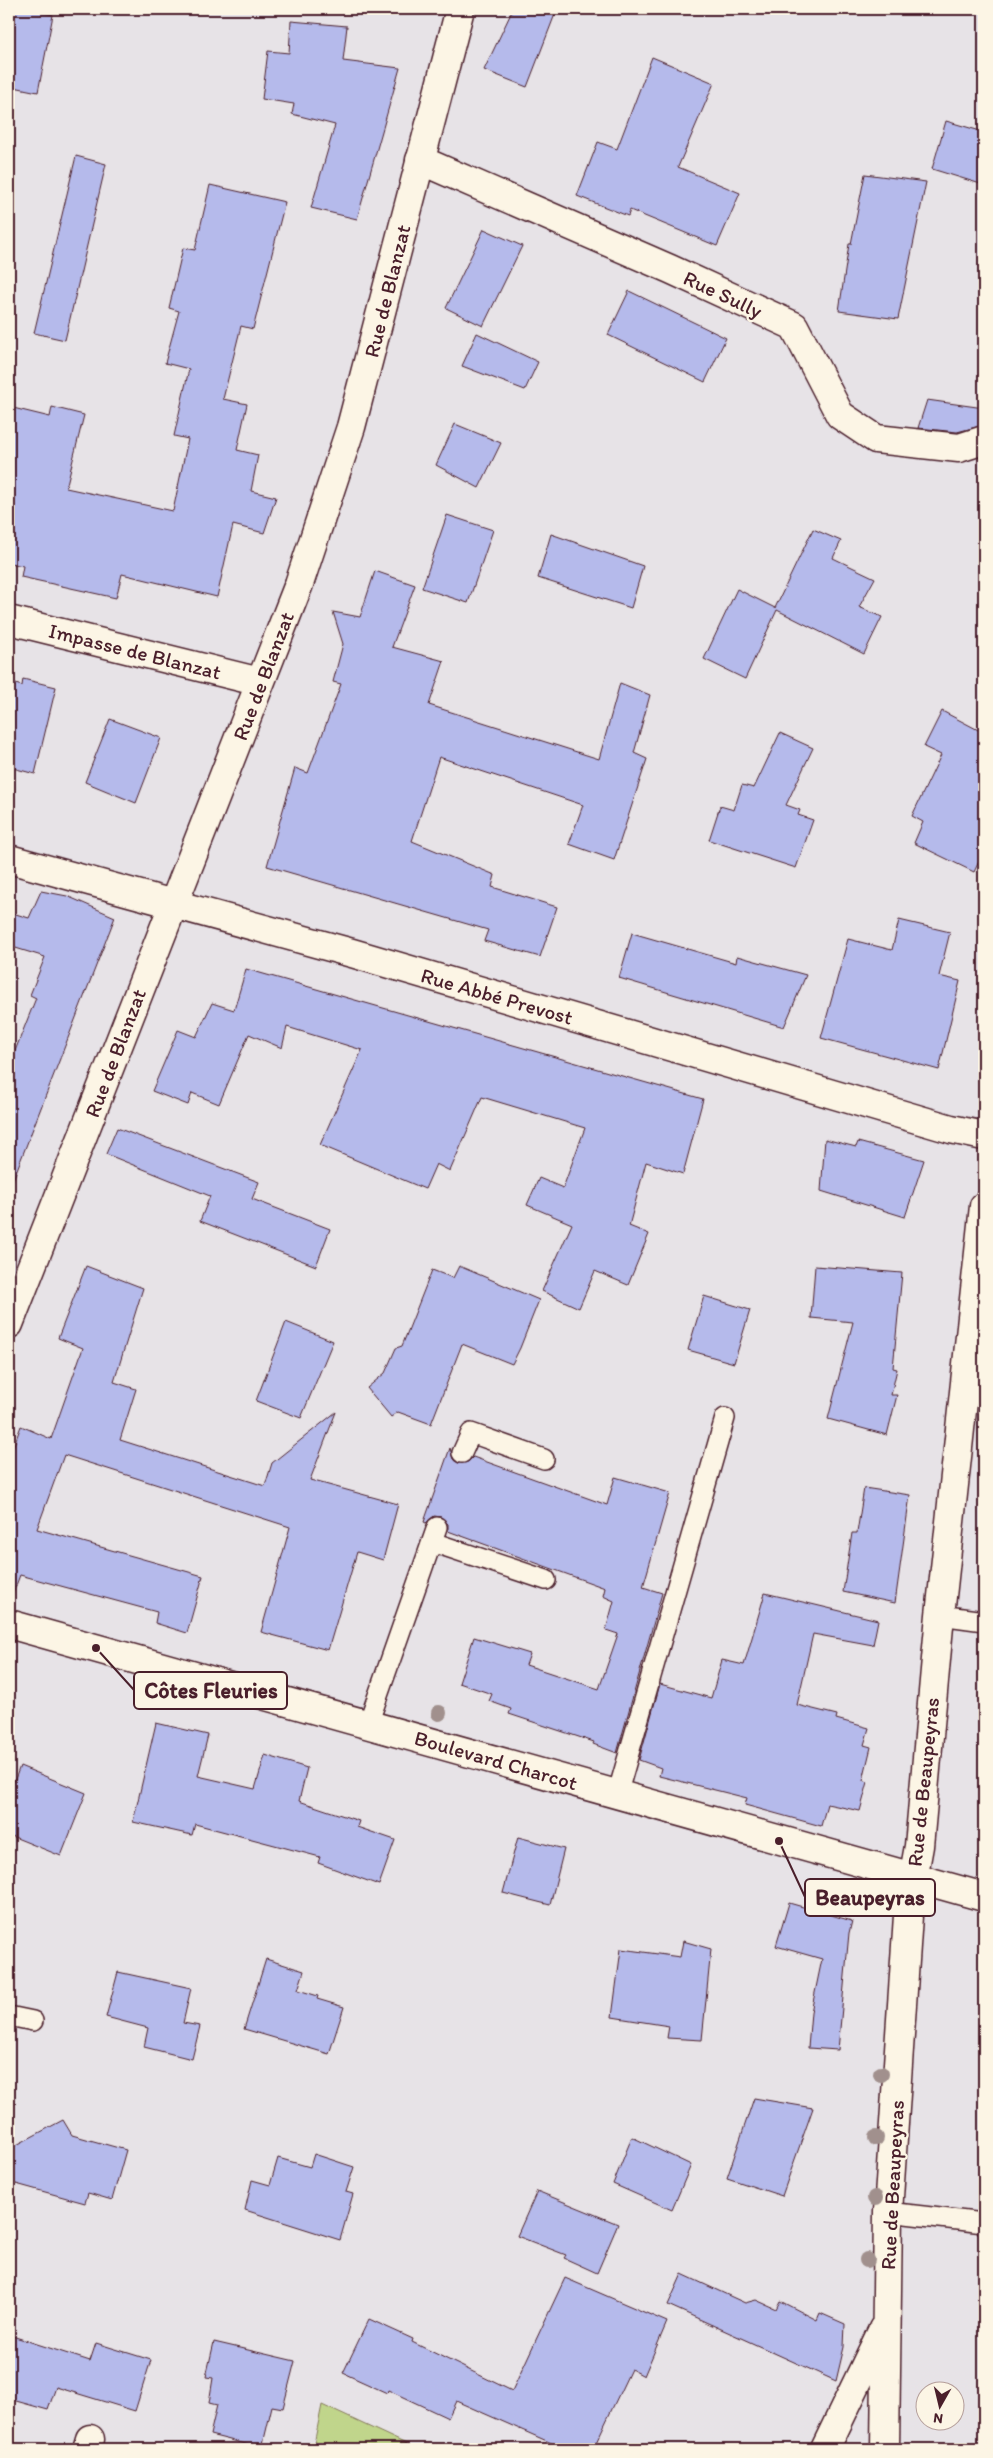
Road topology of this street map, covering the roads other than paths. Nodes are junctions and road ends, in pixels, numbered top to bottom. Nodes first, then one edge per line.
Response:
1 (460, 9) edge
2 (420, 160) junction
3 (984, 440) edge
4 (9, 620) edge
5 (260, 682) junction
6 (9, 859) edge
7 (173, 904) junction
8 (984, 1136) edge
9 (984, 1206) edge
10 (9, 1324) edge
11 (725, 1418) dead end
12 (462, 1453) dead end
13 (544, 1459) dead end
14 (546, 1580) dead end
15 (940, 1615) junction
16 (984, 1621) edge
17 (9, 1624) edge
18 (368, 1724) junction
19 (617, 1795) junction
20 (912, 1877) junction
21 (984, 1897) edge
22 (9, 2016) edge
23 (33, 2021) dead end
24 (888, 2212) junction
25 (984, 2223) edge
26 (886, 2321) junction
27 (825, 2449) edge
28 (885, 2449) edge

1 - 2 street, Rue de Blanzat
2 - 3 street, Rue Sully
2 - 5 street, Rue de Blanzat
4 - 5 street, Impasse de Blanzat
5 - 7 street, Rue de Blanzat
6 - 7 street, Rue Abbé Prevost
7 - 8 street, Rue Abbé Prevost
7 - 10 street, Rue de Blanzat
9 - 15 street, Rue de Beaupeyras
11 - 19 lane
12 - 13 lane
14 - 18 lane
15 - 16 lane
15 - 20 street, Rue de Beaupeyras
17 - 18 street, Boulevard Charcot
18 - 19 street, Boulevard Charcot
19 - 20 street, Boulevard Charcot
20 - 21 street, Boulevard Charcot
20 - 24 street, Rue de Beaupeyras
22 - 23 lane
24 - 25 lane
24 - 26 street, Rue de Beaupeyras
26 - 27 street
26 - 28 street, Rue de Beaupeyras

